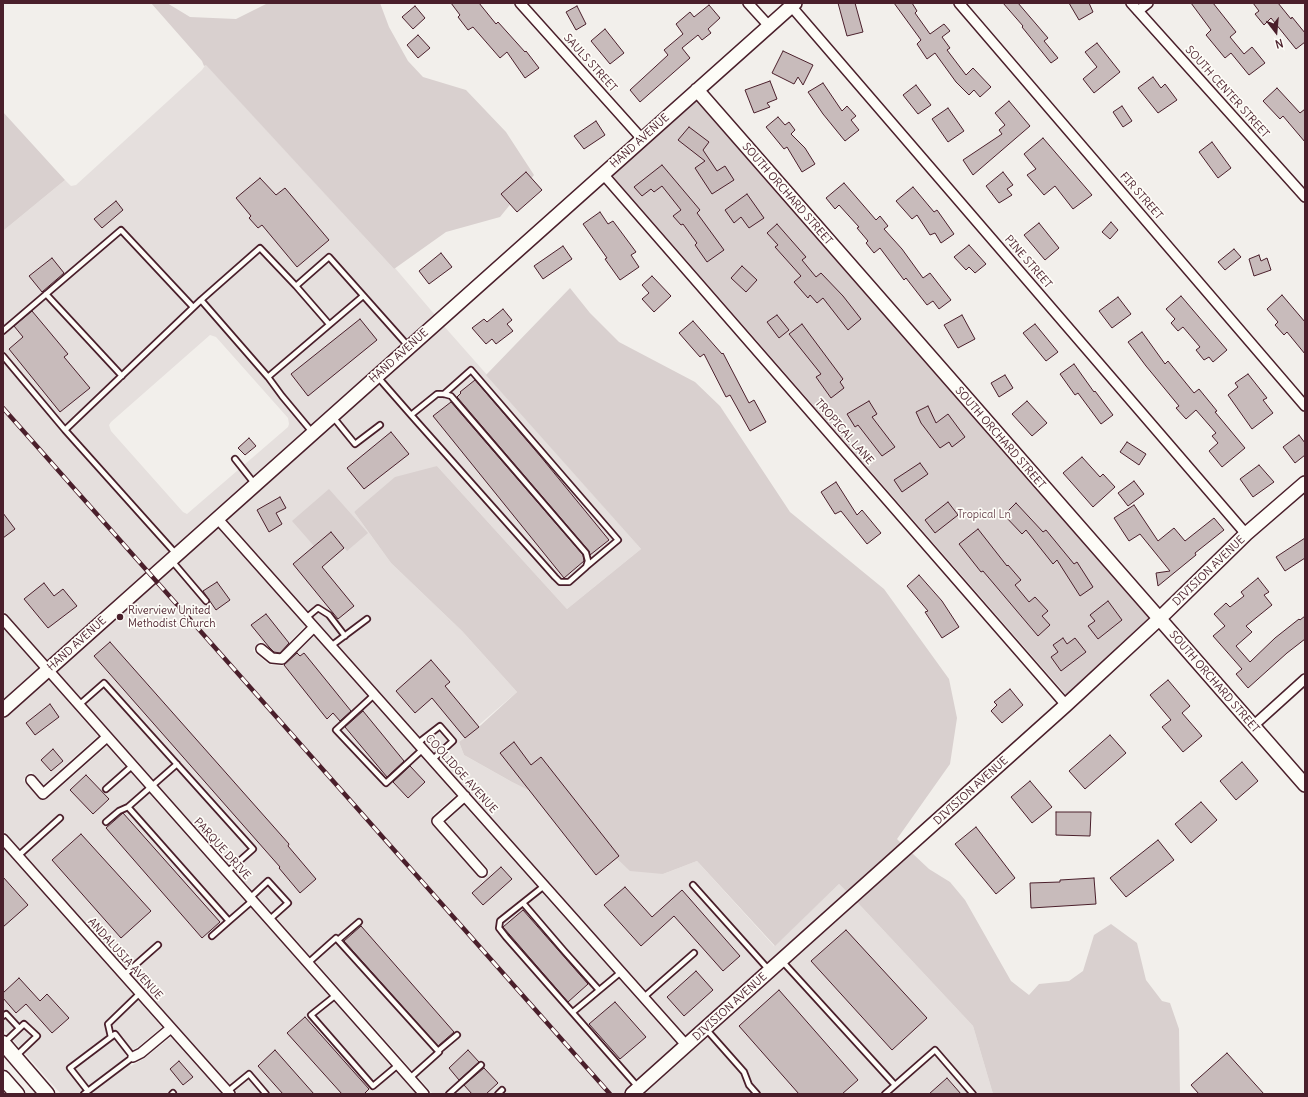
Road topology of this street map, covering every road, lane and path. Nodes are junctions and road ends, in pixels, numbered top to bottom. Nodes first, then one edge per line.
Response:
1 (520, 3) edge
2 (748, 3) edge
3 (959, 3) edge
4 (1131, 3) edge
5 (1148, 3) edge
6 (793, 4) edge
7 (1138, 11) junction
8 (769, 26) junction
9 (697, 90) junction
10 (642, 139) junction
11 (603, 174) junction
12 (1305, 197) edge
13 (296, 286) junction
14 (46, 294) junction
15 (363, 296) junction
16 (201, 300) junction
17 (193, 307) junction
18 (330, 324) junction
19 (3, 331) edge
20 (409, 347) junction
21 (3, 356) edge
22 (377, 375) junction
23 (122, 376) junction
24 (268, 377) junction
25 (444, 394) junction
26 (1305, 406) edge
27 (332, 415) junction
28 (412, 415) junction
29 (380, 425) dead end
30 (65, 430) junction
31 (313, 433) junction
32 (235, 459) dead end
33 (1305, 483) edge
34 (256, 484) junction
35 (217, 518) junction
36 (1246, 534) junction
37 (174, 557) junction
38 (586, 567) junction
39 (206, 601) dead end
40 (306, 618) junction
41 (3, 619) edge
42 (367, 619) dead end
43 (1159, 619) junction
44 (314, 627) junction
45 (345, 636) junction
46 (331, 646) junction
47 (261, 649) dead end
48 (48, 670) junction
49 (1305, 679) edge
50 (374, 695) junction
51 (79, 705) junction
52 (1066, 705) junction
53 (3, 710) edge
54 (1253, 726) junction
55 (107, 737) junction
56 (420, 746) junction
57 (432, 760) junction
58 (177, 764) junction
59 (132, 766) junction
60 (31, 780) dead end
61 (1305, 785) edge
62 (151, 787) junction
63 (106, 789) dead end
64 (465, 796) junction
65 (128, 807) junction
66 (60, 818) dead end
67 (106, 822) dead end
68 (3, 839) edge
69 (18, 856) junction
70 (227, 872) junction
71 (482, 872) dead end
72 (693, 885) dead end
73 (544, 886) junction
74 (251, 899) junction
75 (523, 902) junction
76 (270, 920) junction
77 (229, 921) junction
78 (359, 922) dead end
79 (212, 936) dead end
80 (338, 940) junction
81 (158, 945) dead end
82 (694, 953) dead end
83 (782, 961) junction
84 (308, 963) junction
85 (770, 971) junction
86 (621, 972) junction
87 (124, 975) junction
88 (599, 990) junction
89 (140, 993) junction
90 (336, 995) junction
91 (644, 997) junction
92 (573, 1012) junction
93 (3, 1016) edge
94 (19, 1028) junction
95 (171, 1028) junction
96 (706, 1028) junction
97 (457, 1035) dead end
98 (111, 1037) junction
99 (3, 1044) edge
100 (687, 1046) junction
101 (438, 1051) junction
102 (15, 1057) junction
103 (133, 1057) junction
104 (398, 1065) junction
105 (481, 1065) dead end
106 (3, 1078) edge
107 (410, 1078) junction
108 (895, 1085) junction
109 (636, 1091) edge
110 (86, 1093) edge
111 (228, 1093) edge
112 (422, 1093) edge
113 (17, 1094) edge
114 (47, 1094) edge
115 (266, 1094) edge
116 (449, 1094) edge
117 (757, 1094) edge
118 (886, 1094) edge
119 (973, 1094) edge

1 - 10 street, SAULS STREET
2 - 8 street
3 - 26 street, FIR STREET
4 - 7 street, SOUTH CENTER STREET
5 - 7 street
6 - 8 street, HAND AVENUE
6 - 36 street, PINE STREET
7 - 12 street, SOUTH CENTER STREET
8 - 9 street, HAND AVENUE
9 - 10 street, HAND AVENUE
9 - 43 street, SOUTH ORCHARD STREET
10 - 11 street, HAND AVENUE
11 - 20 street, HAND AVENUE
11 - 52 street, TROPICAL LANE
13 - 15 lane
13 - 16 lane
13 - 18 lane
14 - 17 lane
14 - 19 lane
14 - 23 lane
15 - 18 lane
15 - 20 lane
16 - 17 lane
16 - 24 lane
17 - 23 lane
18 - 24 lane
20 - 22 street, HAND AVENUE
21 - 30 lane
22 - 27 street, HAND AVENUE
22 - 28 lane
23 - 30 lane
24 - 31 lane
25 - 28 lane
25 - 38 lane
25 - 38 lane
27 - 29 lane
27 - 31 street, HAND AVENUE
28 - 38 lane
30 - 37 lane
31 - 34 street, HAND AVENUE
32 - 34 lane
33 - 36 street, DIVISION AVENUE
34 - 35 street, HAND AVENUE
35 - 37 street, HAND AVENUE
35 - 40 street, COOLIDGE AVENUE
36 - 43 street, DIVISION AVENUE
37 - 39 lane
37 - 48 street, HAND AVENUE
40 - 44 street, COOLIDGE AVENUE
40 - 45 lane
41 - 48 street, PARQUE DRIVE
42 - 45 lane
43 - 52 street, DIVISION AVENUE
43 - 54 street, SOUTH ORCHARD STREET
44 - 46 street, COOLIDGE AVENUE
44 - 47 street
45 - 46 lane
46 - 50 street, COOLIDGE AVENUE
48 - 51 street, PARQUE DRIVE
48 - 53 street, HAND AVENUE
49 - 54 street
50 - 56 street, COOLIDGE AVENUE
50 - 56 lane
51 - 55 street, PARQUE DRIVE
51 - 58 lane
52 - 83 street, DIVISION AVENUE
54 - 61 street, SOUTH ORCHARD STREET
55 - 59 street, PARQUE DRIVE
55 - 60 street
56 - 57 street, COOLIDGE AVENUE
56 - 57 lane
57 - 64 street, COOLIDGE AVENUE
58 - 62 lane
58 - 70 lane
59 - 62 street, PARQUE DRIVE
59 - 63 lane
62 - 65 lane
62 - 70 street, PARQUE DRIVE
64 - 71 street
64 - 73 street, COOLIDGE AVENUE
65 - 67 lane
65 - 77 lane
66 - 69 lane
68 - 69 street, ANDALUSIA AVENUE
69 - 87 street, ANDALUSIA AVENUE
70 - 74 street, PARQUE DRIVE
72 - 85 lane
73 - 75 lane
73 - 86 street, COOLIDGE AVENUE
74 - 76 street, PARQUE DRIVE
74 - 76 lane
74 - 77 lane
75 - 88 lane
75 - 92 lane
76 - 84 street, PARQUE DRIVE
77 - 79 lane
78 - 80 lane
80 - 84 lane
80 - 101 lane
81 - 87 lane
82 - 91 lane
83 - 85 street, DIVISION AVENUE
83 - 108 lane
84 - 90 street, PARQUE DRIVE
85 - 96 street, DIVISION AVENUE
86 - 88 lane
86 - 91 street, COOLIDGE AVENUE
87 - 89 street, ANDALUSIA AVENUE
88 - 92 lane
89 - 95 street, ANDALUSIA AVENUE
89 - 98 lane
90 - 104 street, PARQUE DRIVE
90 - 104 lane
91 - 100 street, COOLIDGE AVENUE
92 - 109 lane
93 - 94 lane
94 - 99 lane
94 - 102 lane
95 - 103 street
95 - 111 street, ANDALUSIA AVENUE
96 - 100 street, DIVISION AVENUE
96 - 117 lane
97 - 101 lane
98 - 103 lane
98 - 110 lane
99 - 102 main road
100 - 109 street, DIVISION AVENUE
101 - 107 lane
102 - 114 main road
103 - 110 lane
104 - 107 street, PARQUE DRIVE
105 - 116 lane
106 - 113 main road
107 - 112 street, PARQUE DRIVE
108 - 118 lane
108 - 119 lane
111 - 115 lane

